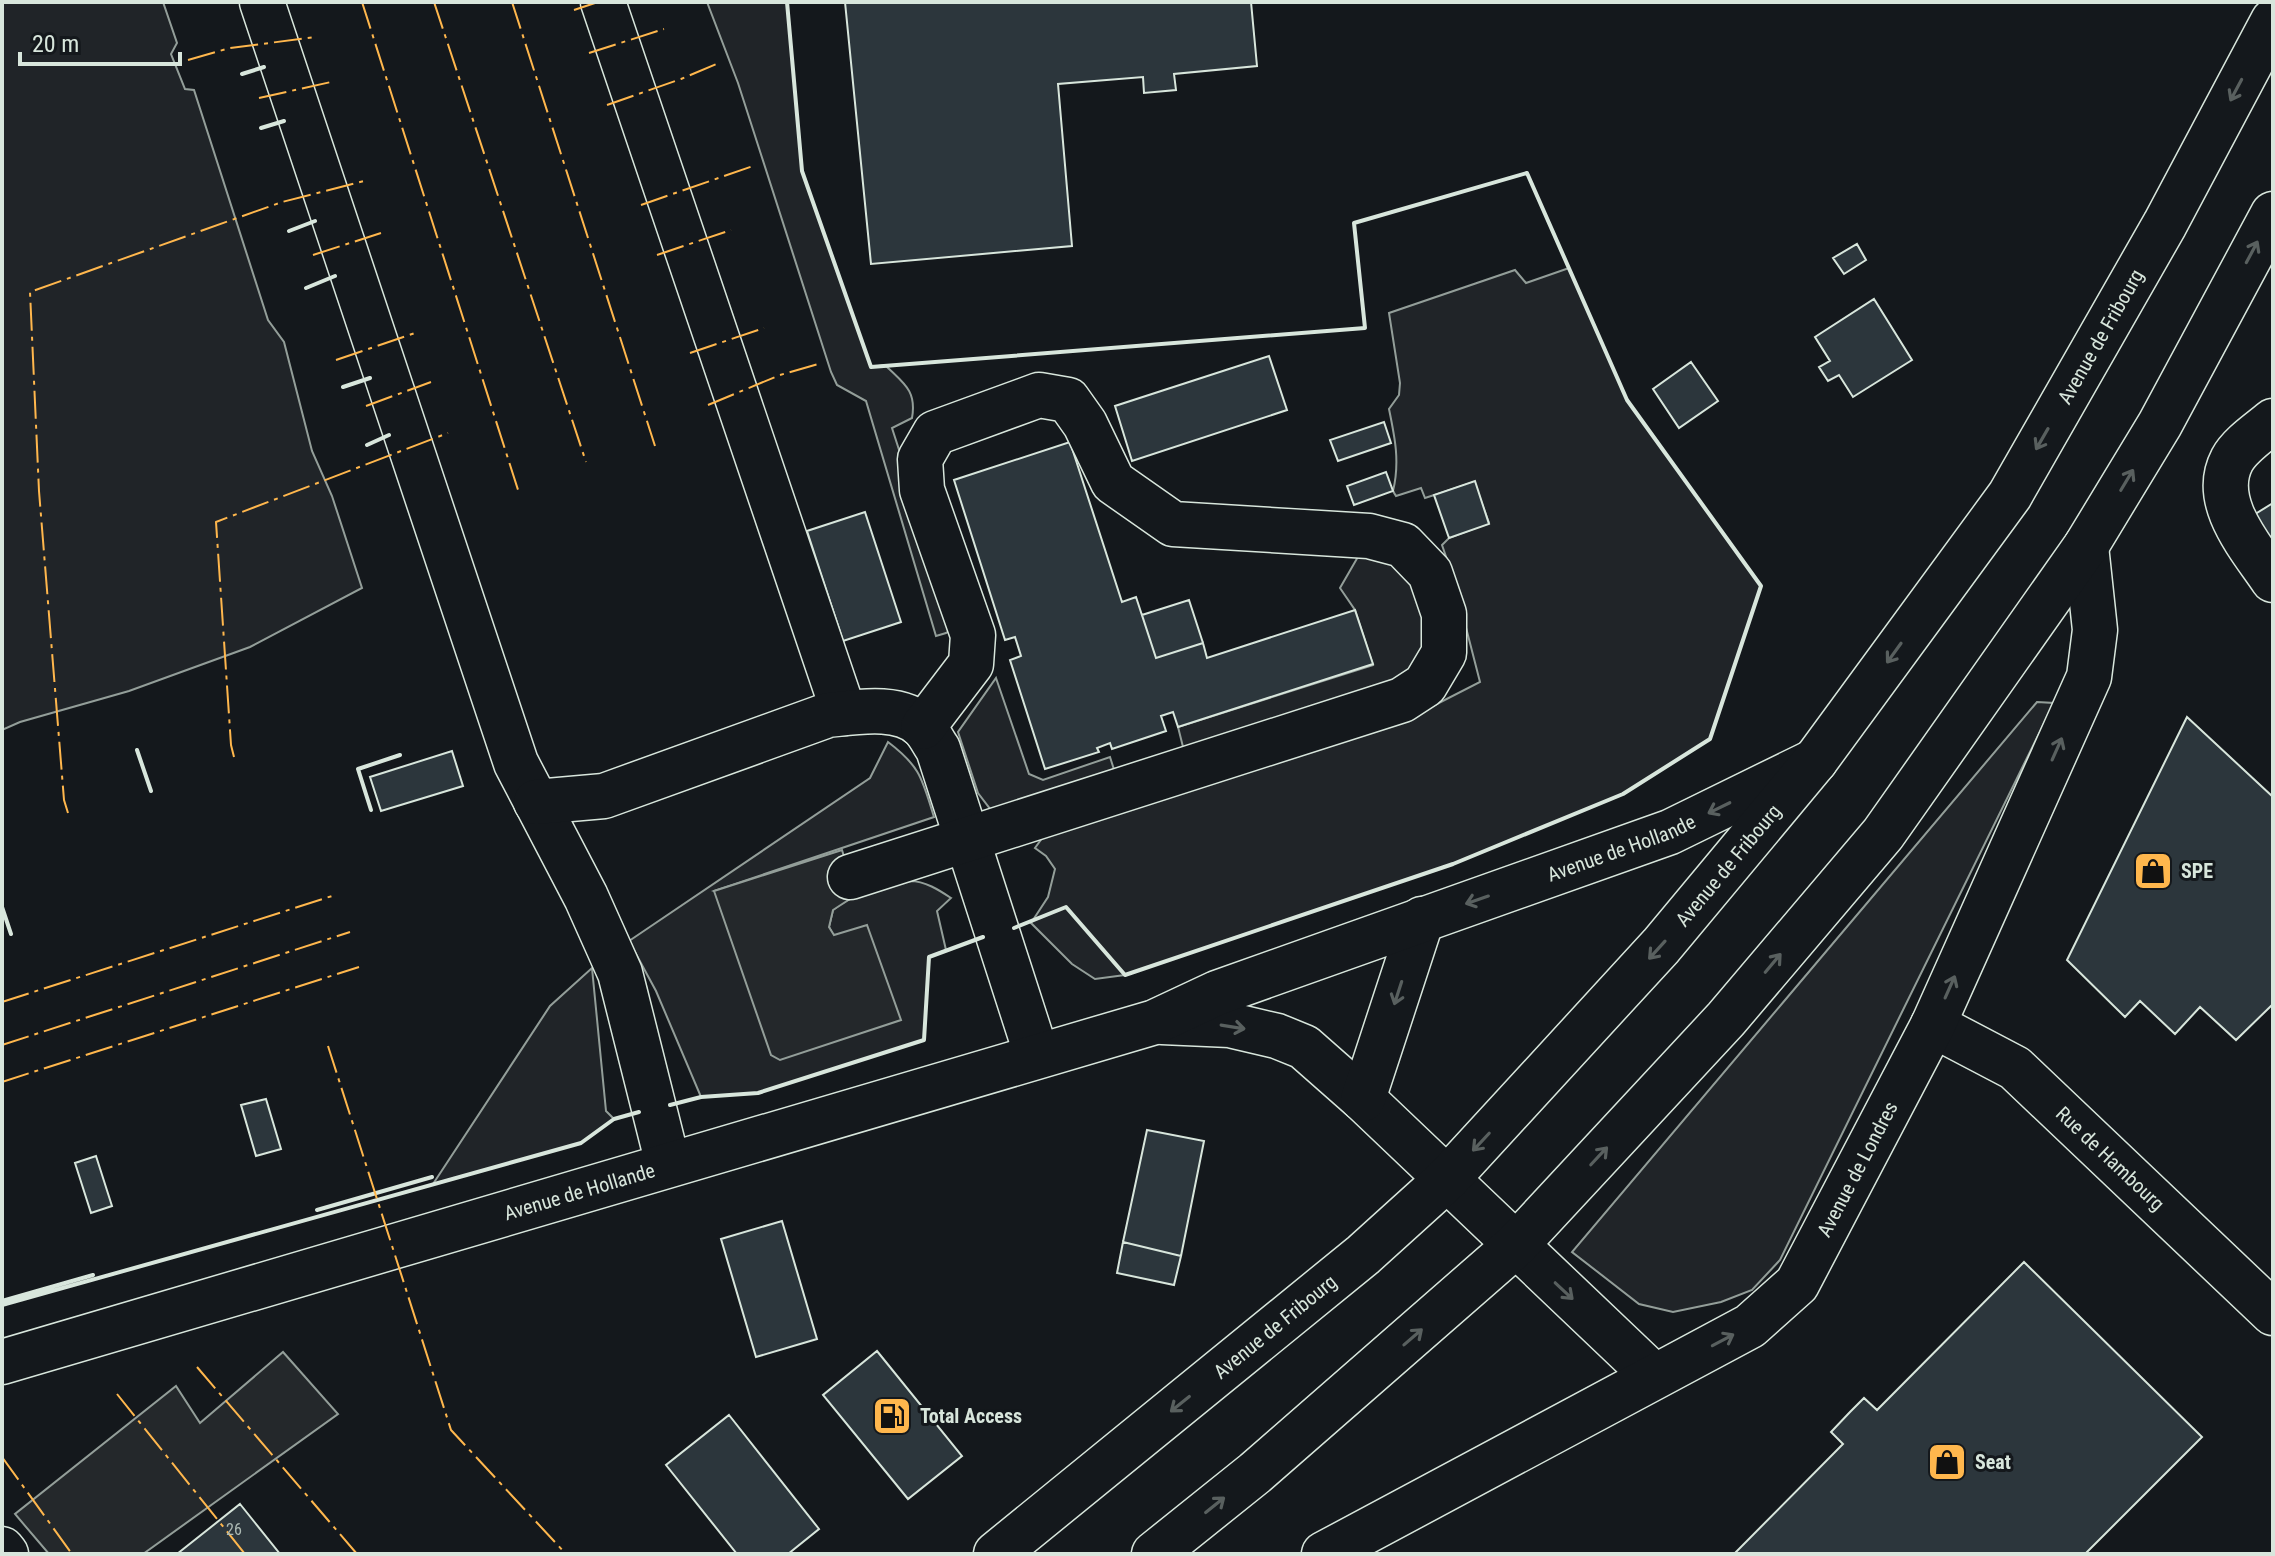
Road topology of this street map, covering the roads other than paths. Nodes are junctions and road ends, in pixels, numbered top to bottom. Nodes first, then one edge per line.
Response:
1 (262, 2) edge
2 (603, 2) edge
3 (2273, 21) edge
4 (2273, 214) edge
5 (2273, 421) edge
6 (2086, 546) junction
7 (2273, 580) edge
8 (844, 713) junction
9 (923, 727) junction
10 (1815, 761) junction
11 (536, 802) junction
12 (967, 839) junction
13 (850, 877) dead end
14 (1422, 919) junction
15 (1155, 1022) junction
16 (1933, 1025) junction
17 (1037, 1056) junction
18 (1363, 1099) junction
19 (668, 1164) junction
20 (1447, 1179) junction
21 (1516, 1245) junction
22 (2273, 1313) edge
23 (2, 1362) edge
24 (1654, 1376) junction
25 (2, 1549) edge
26 (6, 1554) edge
27 (996, 1554) edge
28 (1154, 1554) edge
29 (1324, 1554) edge

1 - 11 street
2 - 8 street
3 -> 10 street, Avenue de Fribourg
6 -> 4 street
5 - 7 street
16 -> 6 street, Avenue de Londres
21 -> 6 street
8 - 9 street
8 - 11 street
9 - 12 street
9 - 12 street
10 -> 14 street, Avenue de Hollande
10 -> 20 street, Avenue de Fribourg
11 - 19 street
12 - 13 street
12 - 17 street
14 - 15 street, Avenue de Hollande
14 -> 18 street
15 - 17 street, Avenue de Hollande
15 -> 18 street, Avenue de Hollande
16 - 22 street, Rue de Hambourg
24 -> 16 street, Avenue de Londres
17 - 19 street, Avenue de Hollande
18 - 20 street, Avenue de Hollande
19 - 23 street, Avenue de Hollande
20 - 21 street, Avenue de Hollande
20 -> 27 street, Avenue de Fribourg
21 -> 24 street, Avenue de Hollande
28 -> 21 street
24 - 29 street, Avenue de Londres
25 - 26 street

